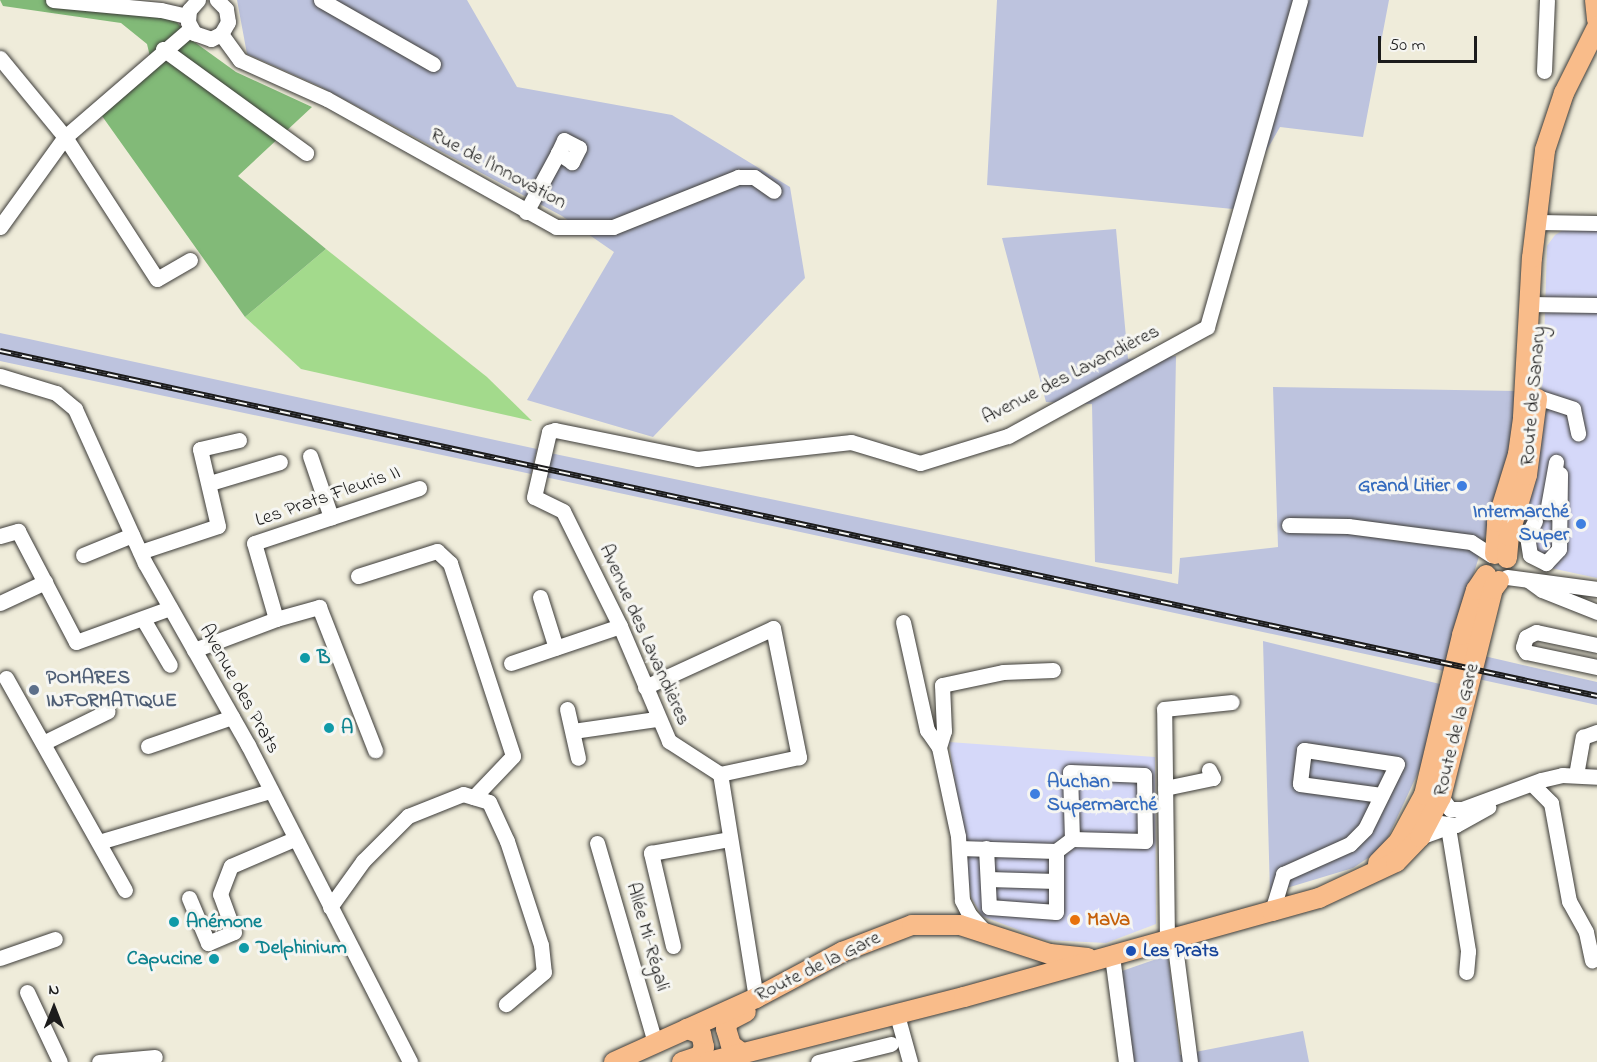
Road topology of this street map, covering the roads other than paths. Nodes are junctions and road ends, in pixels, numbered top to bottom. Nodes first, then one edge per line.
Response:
1 (53, 0) edge
2 (198, 0) edge
3 (217, 0) edge
4 (321, 0) edge
5 (1300, 0) edge
6 (1547, 0) edge
7 (161, 5) edge
8 (189, 22) junction
9 (1597, 27) edge
10 (221, 34) junction
11 (163, 49) junction
12 (1589, 56) edge
13 (0, 58) edge
14 (433, 64) dead end
15 (1544, 71) dead end
16 (65, 137) junction
17 (306, 153) dead end
18 (558, 153) dead end
19 (774, 191) dead end
20 (526, 212) junction
21 (1597, 223) edge
22 (0, 227) edge
23 (1537, 227) junction
24 (190, 260) dead end
25 (1535, 304) junction
26 (1597, 305) edge
27 (1528, 326) junction
28 (0, 376) edge
29 (1537, 397) junction
30 (1522, 417) junction
31 (1578, 433) dead end
32 (239, 440) dead end
33 (310, 456) dead end
34 (280, 462) dead end
35 (1558, 468) joint
36 (210, 483) junction
37 (419, 488) dead end
38 (331, 518) junction
39 (1289, 525) dead end
40 (132, 535) junction
41 (0, 536) edge
42 (140, 552) junction
43 (83, 555) dead end
44 (1499, 567) junction
45 (358, 576) dead end
46 (1528, 580) junction
47 (1545, 580) junction
48 (45, 582) junction
49 (1595, 589) edge
50 (540, 597) dead end
51 (0, 603) edge
52 (170, 608) junction
53 (1593, 611) edge
54 (276, 618) junction
55 (143, 619) junction
56 (903, 622) dead end
57 (620, 626) junction
58 (1597, 645) edge
59 (556, 648) junction
60 (194, 650) junction
61 (512, 663) dead end
62 (170, 665) dead end
63 (1597, 667) edge
64 (1053, 670) dead end
65 (6, 678) dead end
66 (645, 687) junction
67 (1232, 702) dead end
68 (567, 709) dead end
69 (108, 711) dead end
70 (232, 717) junction
71 (656, 719) junction
72 (573, 731) junction
73 (1597, 732) edge
74 (43, 743) junction
75 (148, 746) dead end
76 (939, 747) junction
77 (375, 750) dead end
78 (578, 758) dead end
79 (1209, 770) dead end
80 (720, 774) junction
81 (1576, 775) junction
82 (1597, 777) edge
83 (1532, 784) junction
84 (1165, 788) junction
85 (270, 792) junction
86 (1381, 795) junction
87 (474, 797) junction
88 (1436, 813) junction
89 (294, 839) junction
90 (729, 839) junction
91 (1072, 839) junction
92 (99, 842) junction
93 (597, 843) dead end
94 (959, 848) junction
95 (986, 848) junction
96 (1056, 851) junction
97 (988, 879) junction
98 (1056, 881) junction
99 (1358, 881) junction
100 (125, 890) dead end
101 (189, 898) dead end
102 (962, 900) junction
103 (330, 907) junction
104 (1272, 911) junction
105 (942, 923) junction
106 (986, 933) junction
107 (55, 939) dead end
108 (1170, 940) junction
109 (1017, 945) junction
110 (673, 946) dead end
111 (1106, 957) junction
112 (0, 958) edge
113 (1592, 960) dead end
114 (1466, 972) dead end
115 (27, 992) dead end
116 (964, 997) junction
117 (756, 998) junction
118 (506, 1004) dead end
119 (897, 1015) junction
120 (687, 1029) junction
121 (891, 1044) dead end
122 (649, 1046) junction
123 (155, 1057) dead end
124 (744, 1057) edge
125 (60, 1062) edge
126 (99, 1062) edge
127 (410, 1062) edge
128 (614, 1062) edge
129 (626, 1062) edge
130 (682, 1062) edge
131 (709, 1062) edge
132 (818, 1062) edge
133 (910, 1062) edge
134 (1126, 1062) edge
135 (1190, 1062) edge

1 - 7 street
2 - 8 street
3 - 10 street
4 - 14 street
5 - 57 street, Avenue des Lavandières
6 - 15 street
7 - 8 street
8 - 10 street
8 - 11 street
9 - 12 main road, Route de Sanary
10 - 20 street, Rue de l'Innovation
11 - 16 street
11 - 17 street
12 - 23 main road, Route de Sanary
13 - 16 street
16 - 22 street
16 - 24 street
18 - 20 street
19 - 20 street, Rue de l'Innovation
21 - 23 street
23 - 25 main road, Route de Sanary
25 - 26 street
25 - 27 main road, Route de Sanary
25 - 29 main road, Route de Sanary
27 - 29 street
27 - 30 main road, Route de Sanary
28 - 40 street, Avenue des Prats
29 - 30 street
29 - 31 street
29 - 44 main road, Route de Sanary
30 - 44 main road, Route de Sanary
32 - 36 street
33 - 38 street
34 - 36 street
35 - 35 street
36 - 42 street
37 - 38 street, Les Prats Fleuris II
38 - 54 street, Les Prats Fleuris II
39 - 44 street
40 - 42 street, Avenue des Prats
40 - 43 street
41 - 48 street
42 - 52 street, Avenue des Prats
44 - 46 street
44 - 47 street
44 - 88 main road, Route de la Gare
44 - 88 main road, Route de la Gare
45 - 87 street
46 - 47 street
46 - 53 street
47 - 49 street
48 - 51 street
48 - 55 street
49 - 53 street
50 - 59 street
52 - 55 street
52 - 60 street, Avenue des Prats
54 - 60 street
54 - 77 street
55 - 62 street
56 - 76 street
57 - 59 street
57 - 66 street, Avenue des Lavandières
58 - 63 street
59 - 61 street
60 - 70 street, Avenue des Prats
64 - 76 street
65 - 74 street
66 - 71 street, Avenue des Lavandières
66 - 80 street
67 - 84 street
68 - 72 street
69 - 74 street
70 - 75 street
70 - 85 street, Avenue des Prats
71 - 72 street
71 - 80 street, Avenue des Lavandières
72 - 78 street
73 - 81 street
74 - 92 street
76 - 94 street
79 - 84 street
80 - 90 street
81 - 82 street
81 - 83 street
83 - 88 street
83 - 113 street
84 - 108 street
85 - 89 street, Avenue des Prats
85 - 92 street
86 - 86 street
86 - 104 street
87 - 103 street
87 - 118 street
88 - 99 main road, Route de la Gare
88 - 99 main road, Route de la Gare
88 - 114 street
89 - 101 street
89 - 103 street, Avenue des Prats
90 - 110 street
90 - 117 street
91 - 91 street
91 - 96 street
92 - 100 street
93 - 122 street, Allée Mi-Régali
94 - 95 street
94 - 102 street
95 - 96 street
95 - 97 street
96 - 98 street
97 - 98 street
97 - 98 street
99 - 104 main road, Route de la Gare
102 - 105 street
102 - 106 street
103 - 127 street, Avenue des Prats
104 - 108 main road, Route de la Gare
105 - 106 main road, Route de la Gare
105 - 117 main road, Route de la Gare
106 - 109 main road, Route de la Gare
107 - 112 street
108 - 111 main road, Route de la Gare
108 - 135 street
109 - 111 main road, Route de la Gare
109 - 116 main road
111 - 116 main road, Route de la Gare
111 - 134 street
115 - 125 street
116 - 119 main road, Route de la Gare
117 - 120 main road, Route de la Gare
117 - 124 main road
119 - 124 main road, Route de la Gare
119 - 133 street
120 - 122 main road, Route de la Gare
120 - 130 main road
121 - 132 street
122 - 128 main road, Route de la Gare
122 - 129 main road
123 - 126 street
124 - 131 main road, Route de la Gare

